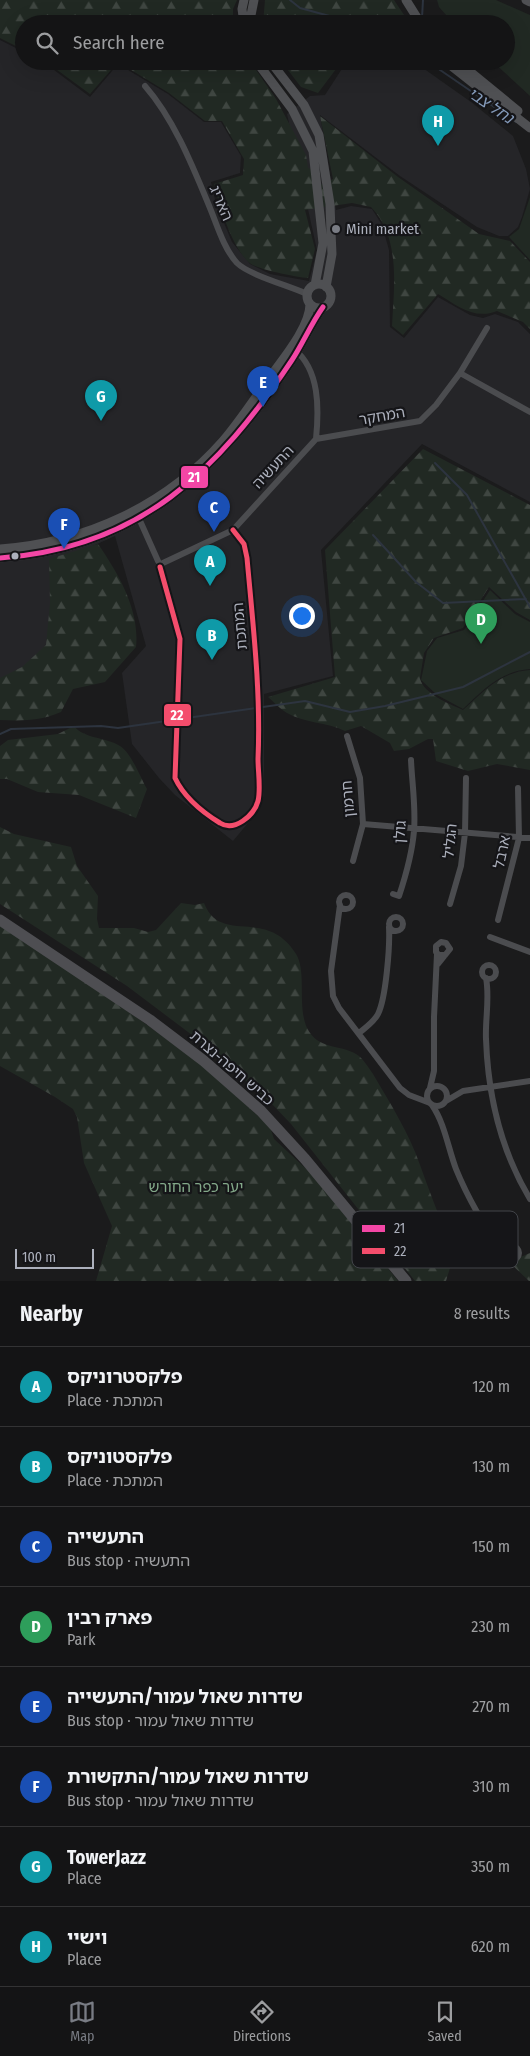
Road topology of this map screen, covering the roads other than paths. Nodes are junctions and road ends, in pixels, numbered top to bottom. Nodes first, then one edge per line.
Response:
1 (244, 0) edge
2 (254, 0) edge
3 (399, 0) edge
4 (406, 0) edge
5 (526, 0) edge
6 (530, 2) edge
7 (243, 15) edge
8 (251, 15) edge
9 (408, 15) edge
10 (416, 15) edge
11 (263, 70) edge
12 (277, 70) edge
13 (456, 70) edge
14 (468, 70) edge
15 (145, 86) dead end
16 (530, 120) edge
17 (530, 128) edge
18 (315, 285) junction
19 (326, 286) junction
20 (307, 294) junction
21 (310, 304) junction
22 (323, 307) junction
23 (487, 328) dead end
24 (294, 350) junction
25 (460, 373) junction
26 (530, 412) edge
27 (316, 439) junction
28 (137, 514) junction
29 (233, 530) junction
30 (0, 550) edge
31 (0, 558) edge
32 (160, 564) junction
33 (346, 736) dead end
34 (411, 760) dead end
35 (466, 778) dead end
36 (518, 788) dead end
37 (363, 824) junction
38 (414, 829) junction
39 (465, 833) junction
40 (519, 838) junction
41 (530, 838) edge
42 (353, 861) dead end
43 (393, 894) dead end
44 (450, 904) dead end
45 (340, 905) junction
46 (347, 910) junction
47 (0, 920) edge
48 (498, 920) dead end
49 (339, 921) junction
50 (389, 927) junction
51 (397, 931) junction
52 (490, 937) dead end
53 (389, 942) junction
54 (530, 952) edge
55 (437, 954) junction
56 (445, 956) junction
57 (438, 965) junction
58 (486, 978) junction
59 (494, 978) junction
60 (487, 991) junction
61 (359, 1033) junction
62 (434, 1070) junction
63 (530, 1081) edge
64 (489, 1087) junction
65 (443, 1088) junction
66 (429, 1090) junction
67 (463, 1091) junction
68 (407, 1094) junction
69 (445, 1102) junction
70 (431, 1104) junction
71 (443, 1127) junction
72 (530, 1199) edge
73 (477, 1211) edge
74 (352, 1216) edge
75 (395, 1268) edge
76 (406, 1281) edge

1 - 7 street
2 - 8 street
3 - 9 street
4 - 10 street
5 - 6 street
11 - 18 street
12 - 19 street
13 - 17 street
14 - 16 street
15 - 20 street, האריג
18 - 19 street
18 - 20 street
19 - 22 street
20 - 21 street
21 - 22 street
21 - 24 street
22 - 24 street
23 - 25 street, המחקר
24 - 27 street
24 - 28 street
25 - 26 street
25 - 27 street, המחקר
27 - 29 street, התעשיה
28 - 30 street
28 - 31 street
28 - 32 street, המתכת
29 - 32 street, התעשיה
29 - 32 street, המתכת
33 - 37 street, חרמון
34 - 38 street, גולן
35 - 39 street, הגליל
36 - 40 street, ארבל
37 - 38 street
37 - 42 street, חרמון
38 - 39 street
38 - 43 street, גולן
39 - 40 street
39 - 44 street, הגליל
40 - 41 street
40 - 48 street, ארבל
45 - 46 street
45 - 46 street
45 - 49 street
46 - 49 street
47 - 74 highway, כביש חיפה-נצרת
49 - 61 street
50 - 51 street
50 - 51 street
50 - 53 street
51 - 53 street
52 - 54 street
53 - 61 street
55 - 56 street
55 - 56 street
55 - 57 street
56 - 57 street
57 - 62 street
58 - 59 street
58 - 59 street
58 - 60 street
59 - 60 street
60 - 64 street
61 - 68 street
62 - 65 street
62 - 66 street
63 - 64 street
64 - 67 street
64 - 72 street
65 - 66 street
65 - 67 street
65 - 69 street
66 - 68 street
66 - 70 street
67 - 69 street
68 - 70 street
69 - 70 street
69 - 71 street
70 - 71 street
71 - 73 street
75 - 76 highway, כביש חיפה-נצרת

